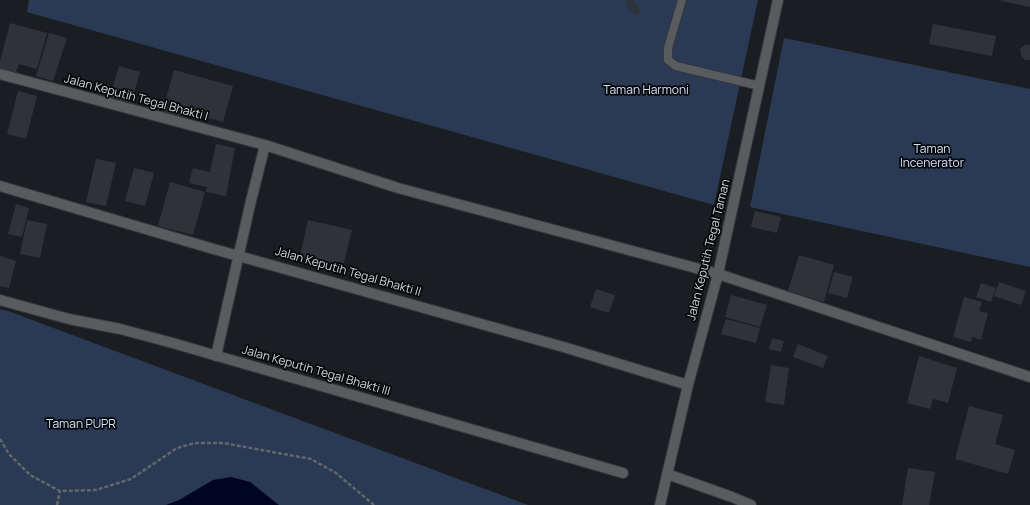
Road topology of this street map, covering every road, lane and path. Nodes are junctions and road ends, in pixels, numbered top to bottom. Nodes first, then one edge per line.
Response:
1 (682, 0) edge
2 (778, 0) edge
3 (0, 74) edge
4 (760, 86) junction
5 (265, 145) junction
6 (0, 186) edge
7 (238, 256) junction
8 (718, 274) junction
9 (0, 300) edge
10 (216, 356) junction
11 (1030, 377) edge
12 (688, 385) junction
13 (0, 439) edge
14 (623, 473) dead end
15 (667, 474) junction
16 (60, 491) junction
17 (57, 505) edge
18 (374, 505) edge
19 (660, 505) edge
20 (751, 505) edge

1 - 4 lane
2 - 4 street, Jalan Keputih Tegal Taman
3 - 5 street, Jalan Keputih Tegal Bhakti I
4 - 8 street, Jalan Keputih Tegal Taman
5 - 7 street
5 - 8 street, Jalan Keputih Tegal Bhakti I
6 - 7 street, Jalan Keputih Tegal Bhakti II
7 - 10 street
7 - 12 street, Jalan Keputih Tegal Bhakti II
8 - 11 street, Jalan Keputih Tegal Bhakti I
8 - 12 street, Jalan Keputih Tegal Taman
9 - 10 street, Jalan Keputih Tegal Bhakti III
10 - 14 street, Jalan Keputih Tegal Bhakti III
12 - 15 street, Jalan Keputih Tegal Taman
13 - 16 path
15 - 19 street, Jalan Keputih Tegal Taman
15 - 20 street
16 - 17 path
16 - 18 path

